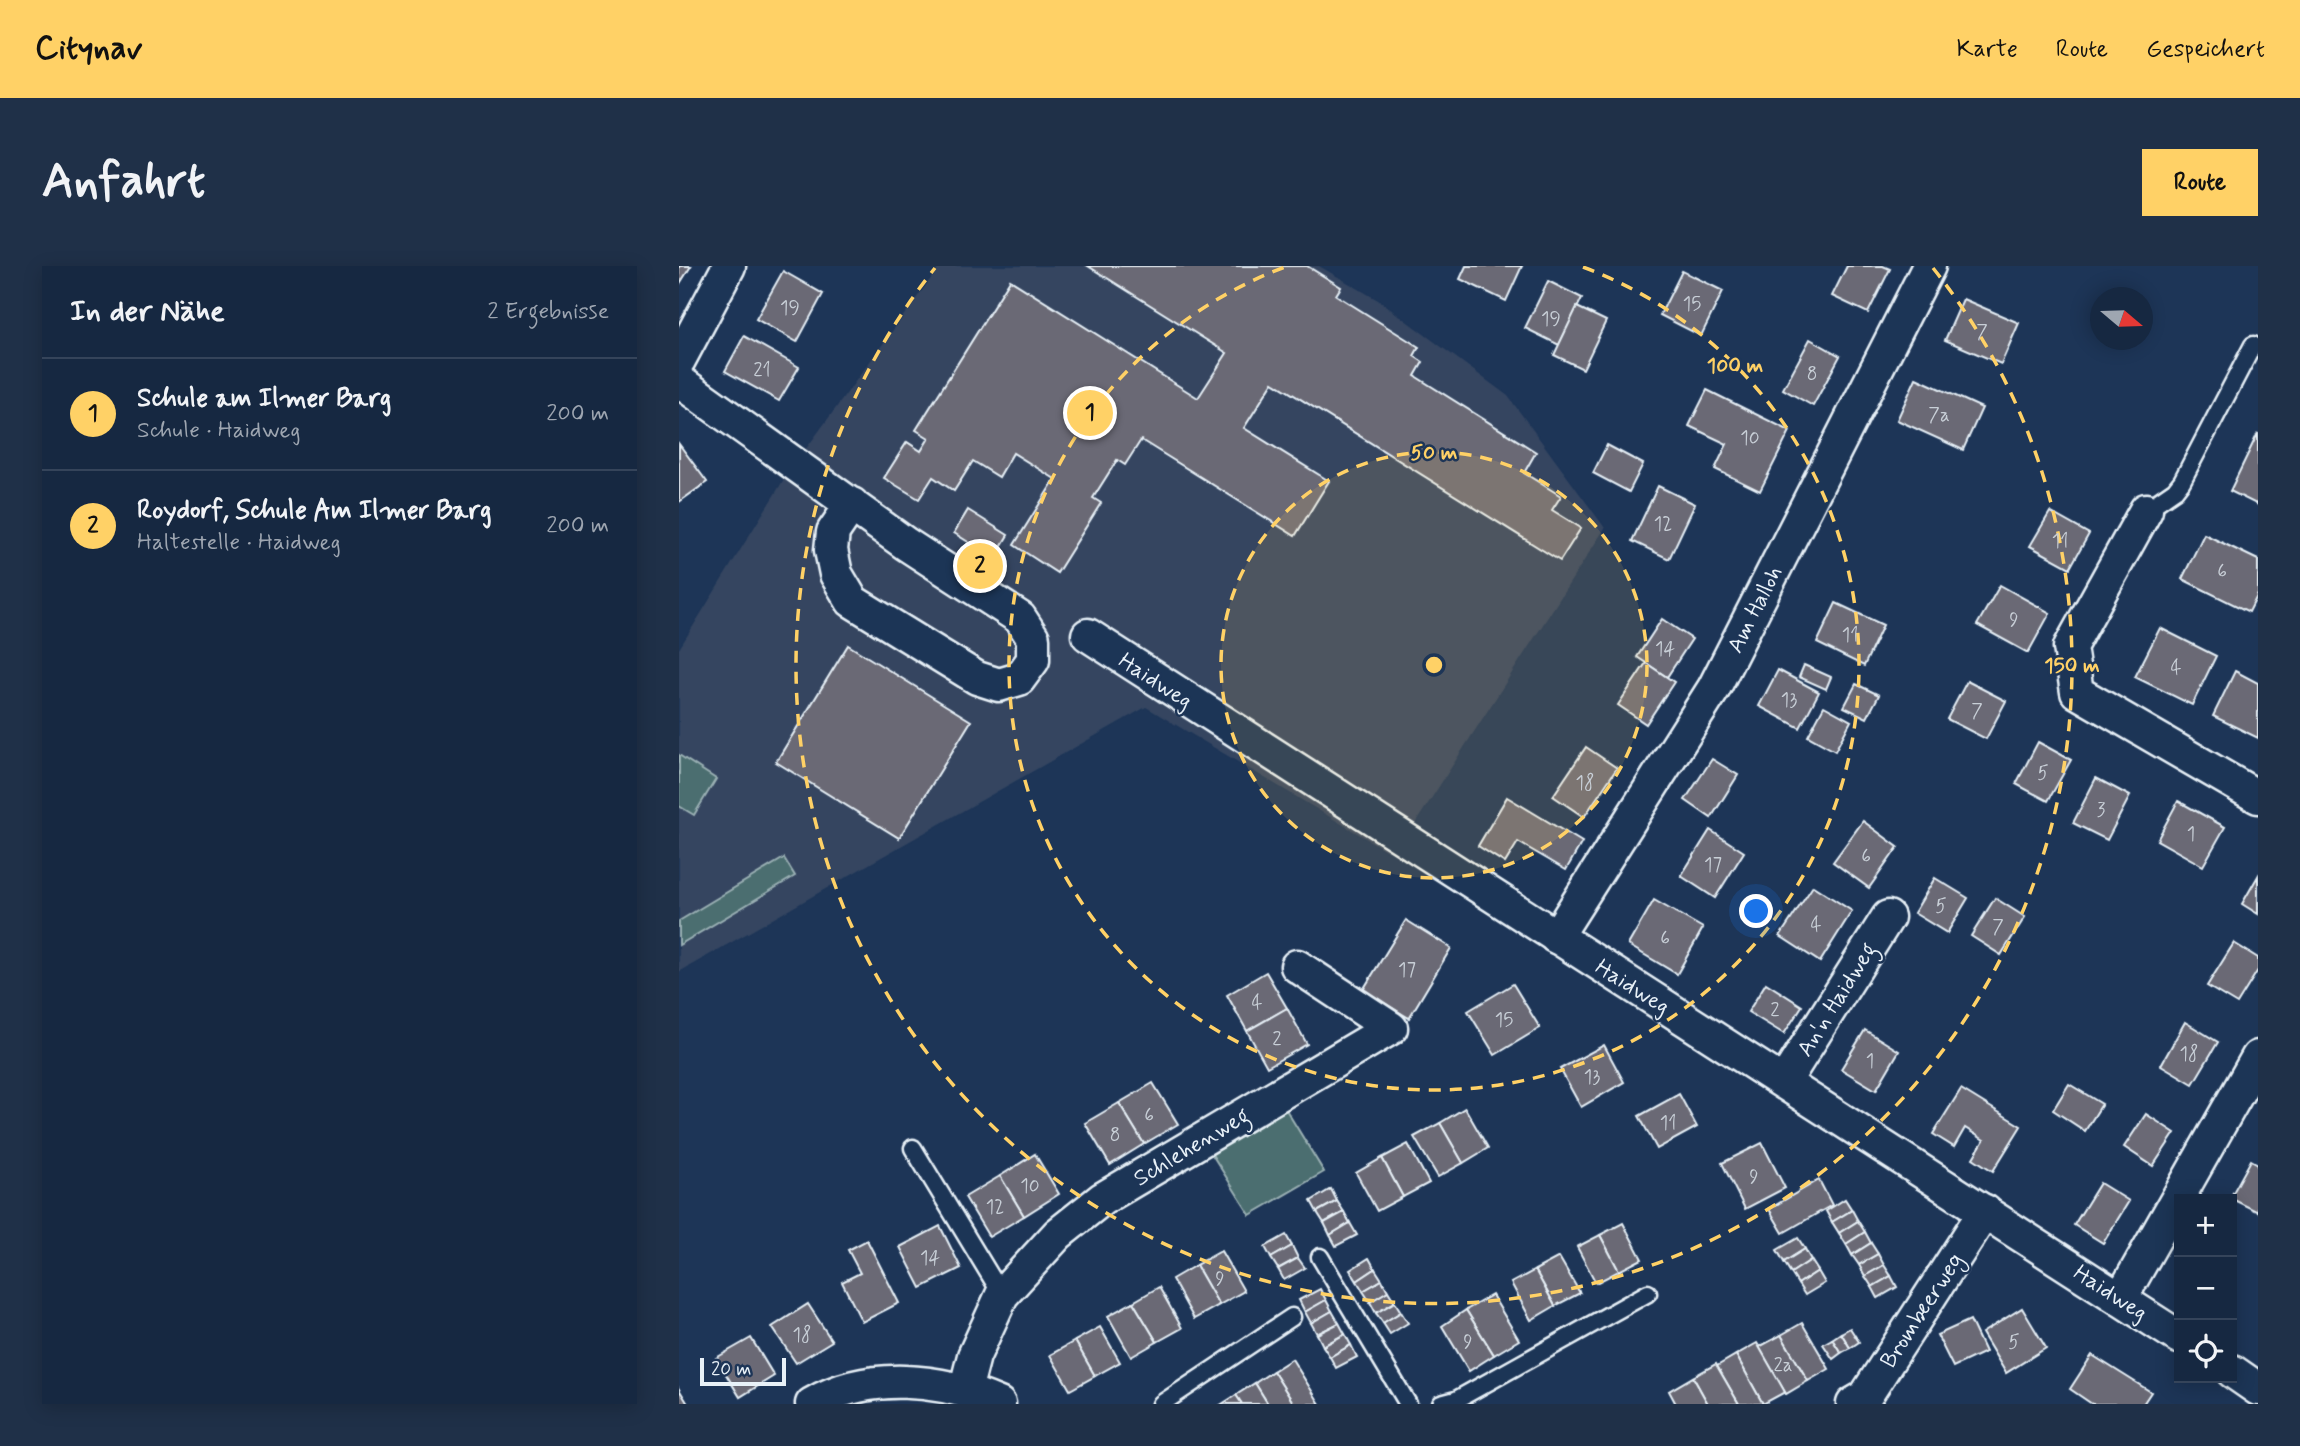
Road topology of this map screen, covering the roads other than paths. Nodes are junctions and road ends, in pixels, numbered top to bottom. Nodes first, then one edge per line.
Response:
1 (729, 266) edge
2 (1929, 266) edge
3 (2253, 345) dead end
4 (679, 360) edge
5 (679, 382) edge
6 (852, 505) junction
7 (2146, 510) joint
8 (1088, 635) dead end
9 (2258, 797) edge
10 (1888, 917) dead end
11 (1556, 937) junction
12 (1297, 966) dead end
13 (2258, 1056) edge
14 (1784, 1082) junction
15 (913, 1148) dead end
16 (1985, 1211) junction
17 (1320, 1257) dead end
18 (1648, 1293) dead end
19 (1002, 1295) junction
20 (2121, 1298) junction
21 (1292, 1317) dead end
22 (2174, 1334) edge
23 (2237, 1374) edge
24 (2258, 1389) edge
25 (965, 1391) junction
26 (812, 1404) edge
27 (999, 1404) edge
28 (1161, 1404) edge
29 (1408, 1404) edge
30 (1441, 1404) edge
31 (1853, 1404) edge

1 - 4 street
2 - 11 street, Am Halloh
3 - 7 lane
5 - 6 street
6 - 6 street
7 - 9 street
8 - 11 street, Haidweg
10 - 14 street, An'n Haidweg
11 - 14 street, Haidweg
12 - 19 street, Schlehenweg
13 - 20 street
14 - 16 street, Haidweg
15 - 19 lane
16 - 20 street, Haidweg
16 - 31 street, Brombeerweg
17 - 29 lane
18 - 30 lane
19 - 25 street, Schlehenweg
20 - 22 street, Haidweg
21 - 28 lane
23 - 24 street
25 - 26 street
25 - 27 street

